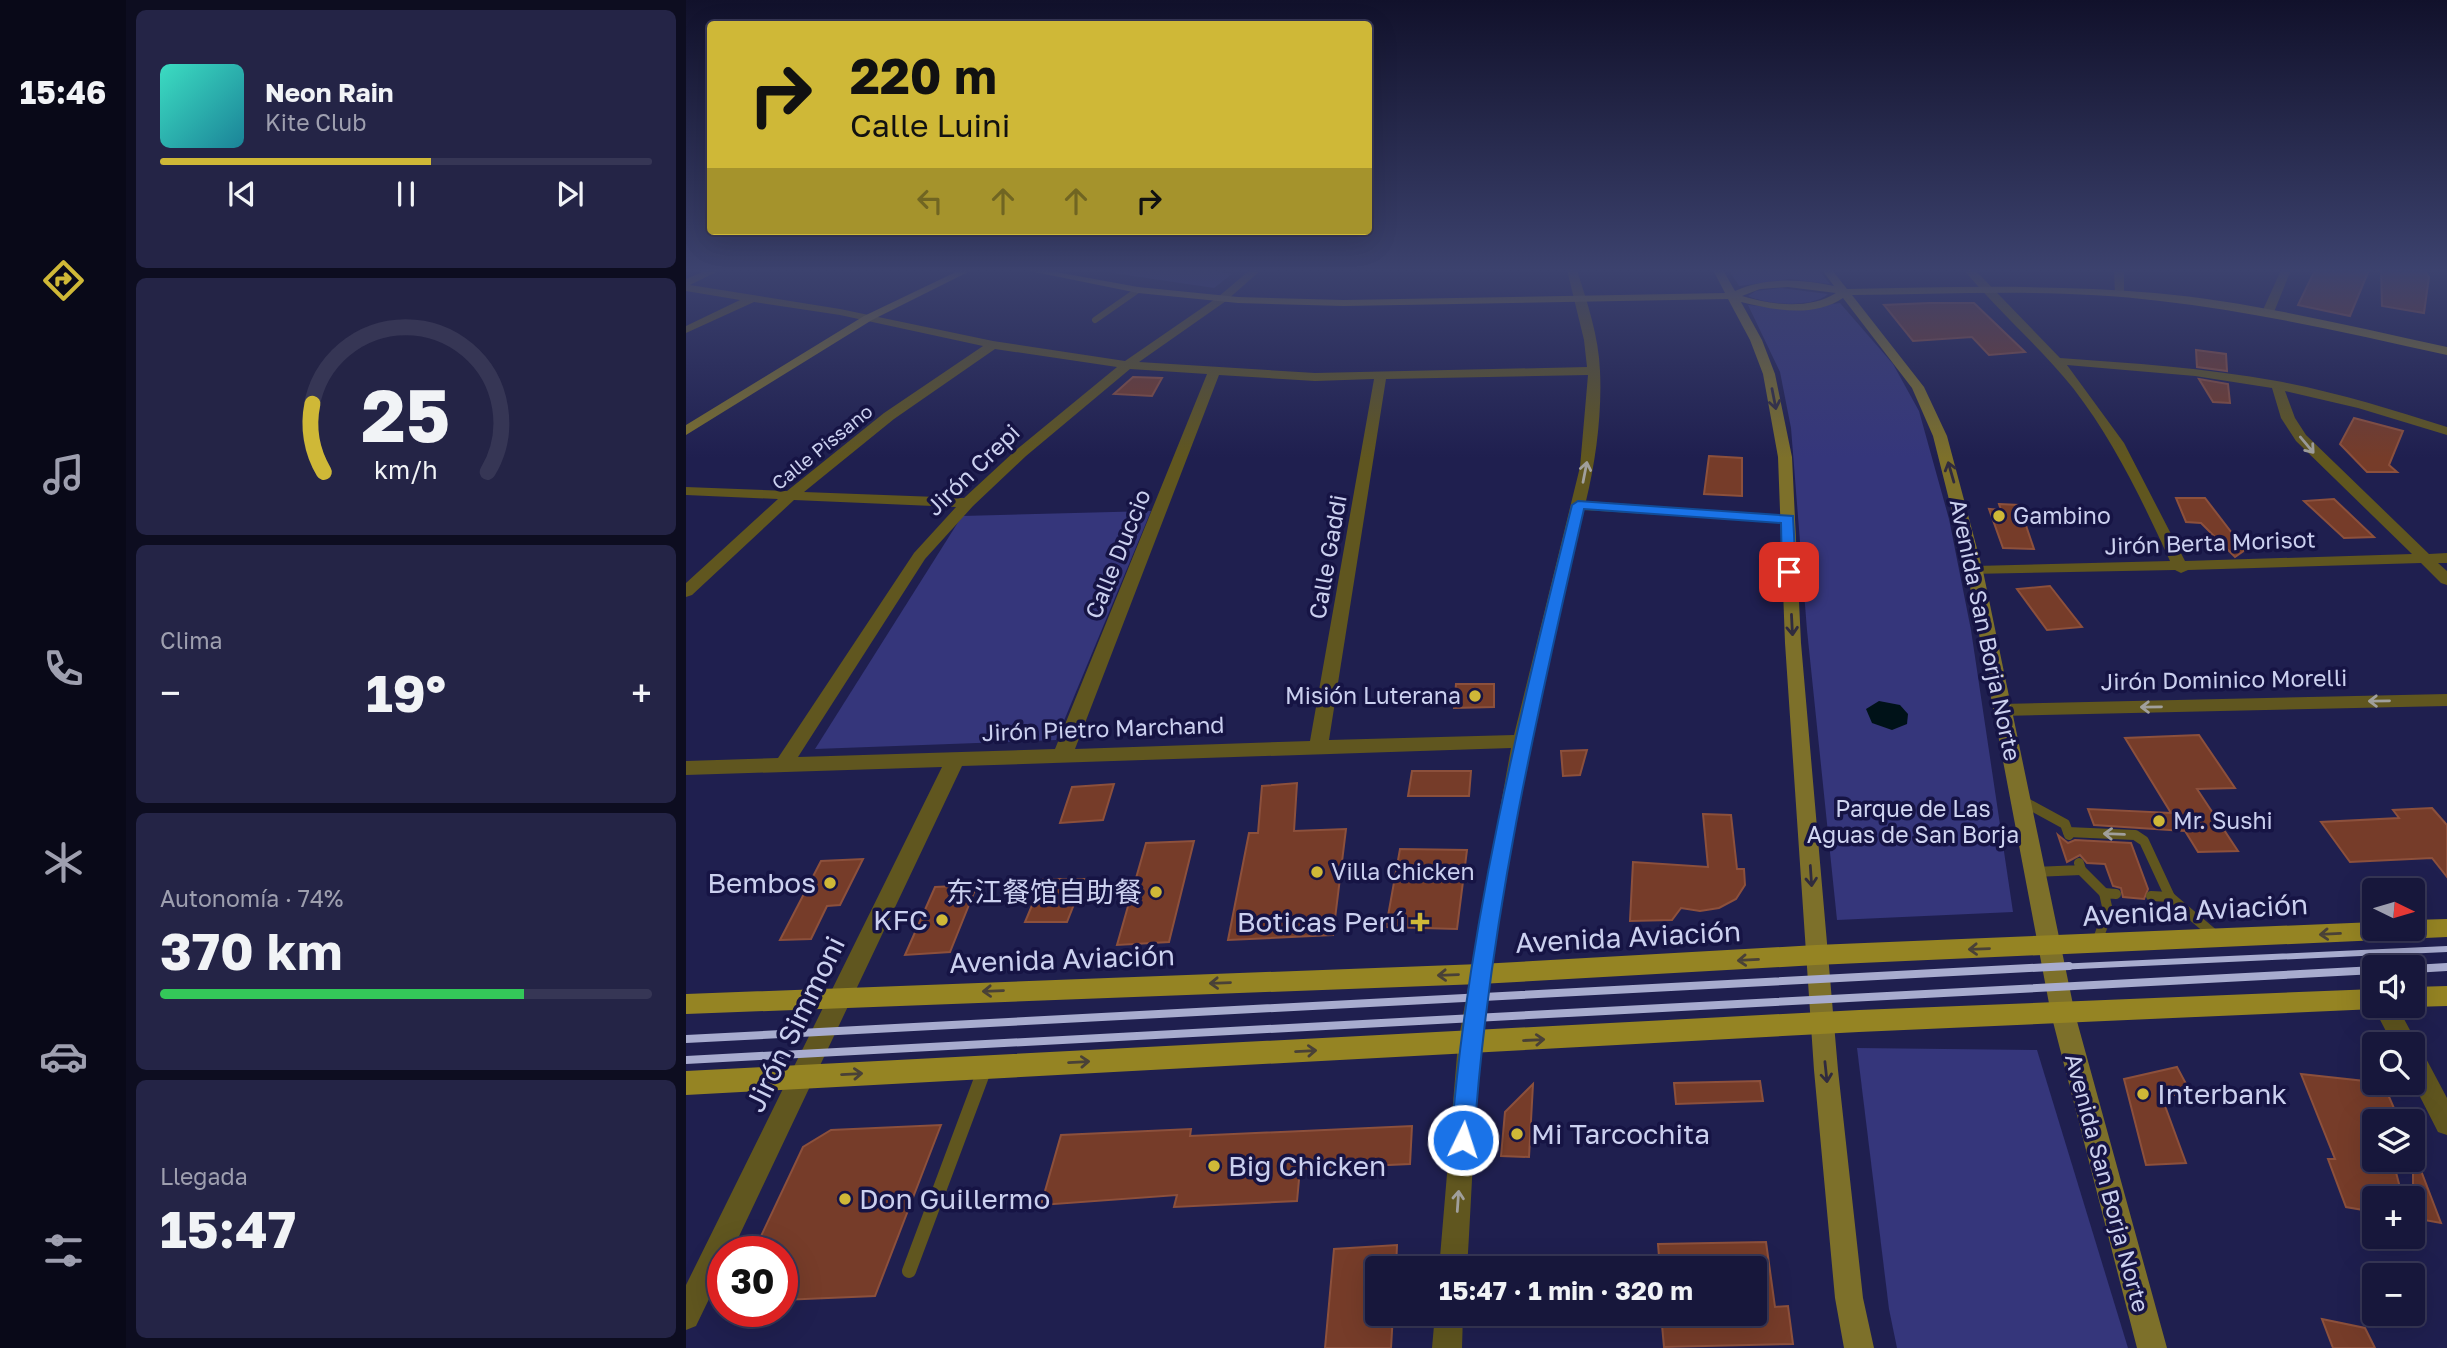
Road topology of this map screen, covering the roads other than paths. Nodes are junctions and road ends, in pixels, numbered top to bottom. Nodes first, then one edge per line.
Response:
1 (844, 333) edge
2 (937, 333) edge
3 (1173, 333) edge
4 (1587, 333) edge
5 (1752, 333) edge
6 (1876, 333) edge
7 (2031, 333) edge
8 (2364, 333) edge
9 (993, 345) junction
10 (2447, 351) edge
11 (2058, 361) junction
12 (1127, 365) junction
13 (1215, 370) junction
14 (1594, 371) junction
15 (1381, 375) junction
16 (2277, 385) junction
17 (686, 431) edge
18 (2447, 431) edge
19 (686, 491) edge
20 (790, 496) junction
21 (968, 503) junction
22 (1578, 505) junction
23 (1788, 519) junction
24 (2447, 558) edge
25 (2425, 559) junction
26 (2180, 568) junction
27 (1975, 571) junction
28 (2447, 580) edge
29 (686, 593) edge
30 (2447, 699) edge
31 (2002, 710) junction
32 (1522, 741) junction
33 (1319, 746) junction
34 (1063, 754) junction
35 (956, 758) junction
36 (784, 764) junction
37 (686, 768) edge
38 (2019, 799) junction
39 (2033, 873) junction
40 (2151, 896) dead end
41 (2170, 897) junction
42 (2447, 928) edge
43 (2219, 939) junction
44 (2096, 945) junction
45 (2048, 947) junction
46 (1816, 955) junction
47 (1480, 974) junction
48 (841, 996) junction
49 (2447, 996) edge
50 (2425, 997) edge
51 (2362, 1000) edge
52 (686, 1004) edge
53 (2063, 1014) junction
54 (1822, 1023) junction
55 (1470, 1043) junction
56 (985, 1067) junction
57 (801, 1076) junction
58 (2425, 1082) edge
59 (686, 1083) edge
60 (2447, 1123) edge
61 (1454, 1256) edge
62 (909, 1271) dead end
63 (686, 1316) edge
64 (1448, 1326) edge
65 (1447, 1348) edge
66 (1859, 1348) edge
67 (2152, 1348) edge

1 - 17 main road
2 - 9 street
3 - 12 street, Jirón Crepi
4 - 14 street
5 -> 23 main road
27 -> 6 main road, Avenida San Borja Norte
7 - 11 street
8 - 10 main road
9 - 12 street
9 - 20 street, Calle Pissano
11 - 16 street
11 - 26 street
12 - 13 street
12 - 21 street, Jirón Crepi
13 - 15 street
13 - 34 street, Calle Duccio
14 - 15 street
22 -> 14 street
15 - 33 street, Calle Gaddi
16 - 18 street
16 -> 25 street
19 - 20 street
20 - 21 street
20 - 29 street, Calle Pissano
21 - 36 street, Jirón Crepi
22 - 23 street
22 - 32 street
23 -> 46 main road
24 - 25 street, Jirón Berta Morisot
25 - 26 street, Jirón Berta Morisot
25 - 28 street
26 - 27 street, Jirón Berta Morisot
27 - 31 main road, Avenida San Borja Norte
30 -> 31 street, Jirón Dominico Morelli
31 - 38 main road, Avenida San Borja Norte
32 - 33 street, Jirón Pietro Marchand
32 - 47 street
33 - 34 street, Jirón Pietro Marchand
34 - 35 street, Jirón Pietro Marchand
35 - 36 street, Jirón Pietro Marchand
35 - 48 street, Jirón Simmoni
36 - 37 street, Jirón Pietro Marchand
38 - 39 main road, Avenida San Borja Norte
41 -> 38 lane
39 - 44 lane
39 - 45 main road, Avenida San Borja Norte
40 - 41 lane
41 - 43 lane
42 -> 43 main road, Avenida Aviación
43 - 44 main road, Avenida Aviación
44 - 45 main road, Avenida Aviación
45 -> 46 main road, Avenida Aviación
45 - 53 main road, Avenida San Borja Norte
46 -> 47 main road, Avenida Aviación
46 - 54 main road
47 -> 48 main road, Avenida Aviación
47 - 55 street
48 - 52 main road, Avenida Aviación
48 - 57 street, Jirón Simmoni
49 - 50 main road
51 - 53 main road
53 - 54 main road
53 - 67 main road, Avenida San Borja Norte
55 -> 54 main road
54 -> 66 main road
56 -> 55 main road
61 -> 55 street
57 -> 56 main road
56 - 62 lane
57 - 59 main road
57 - 63 street, Jirón Simmoni
58 - 60 street
64 - 65 street

